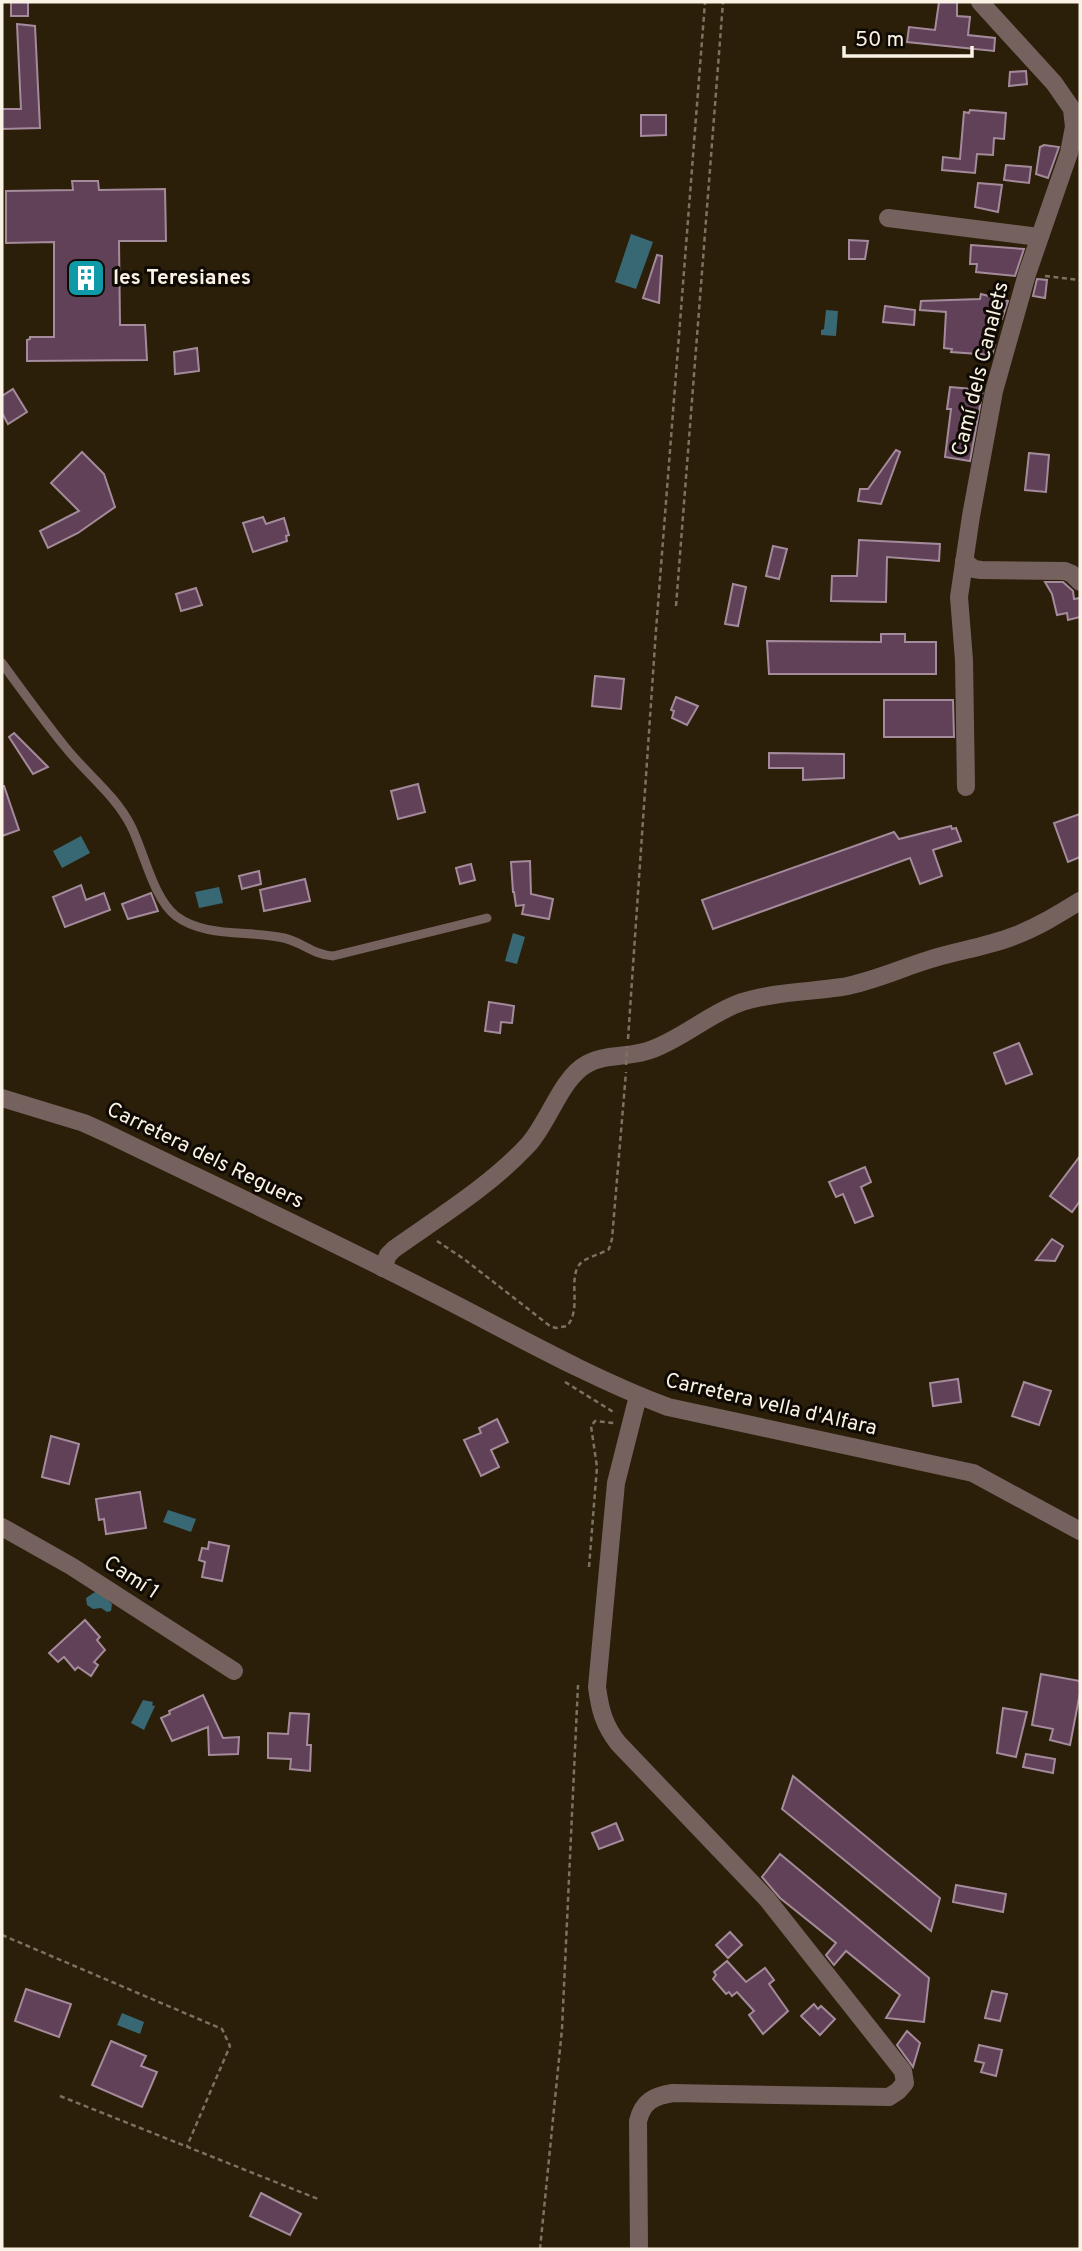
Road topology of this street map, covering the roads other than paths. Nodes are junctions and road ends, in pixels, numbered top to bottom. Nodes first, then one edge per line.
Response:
1 (980, 2) edge
2 (1077, 117) edge
3 (888, 218) dead end
4 (1039, 237) junction
5 (964, 561) junction
6 (1080, 582) edge
7 (2, 663) edge
8 (966, 787) dead end
9 (1080, 901) edge
10 (487, 918) dead end
11 (2, 1098) edge
12 (383, 1268) junction
13 (638, 1396) junction
14 (2, 1527) edge
15 (1080, 1531) edge
16 (234, 1671) dead end
17 (639, 2249) edge

1 - 2 street, Camí dels Canalets
2 - 4 street, Camí dels Canalets
3 - 4 street
4 - 5 street, Camí dels Canalets
5 - 6 street
5 - 8 street, Camí dels Canalets
7 - 10 lane
9 - 12 street
11 - 12 street, Carretera dels Reguers
12 - 13 street, Carretera vella d'Alfara
13 - 15 street, Carretera vella d'Alfara
13 - 17 street
14 - 16 street, Camí 1

